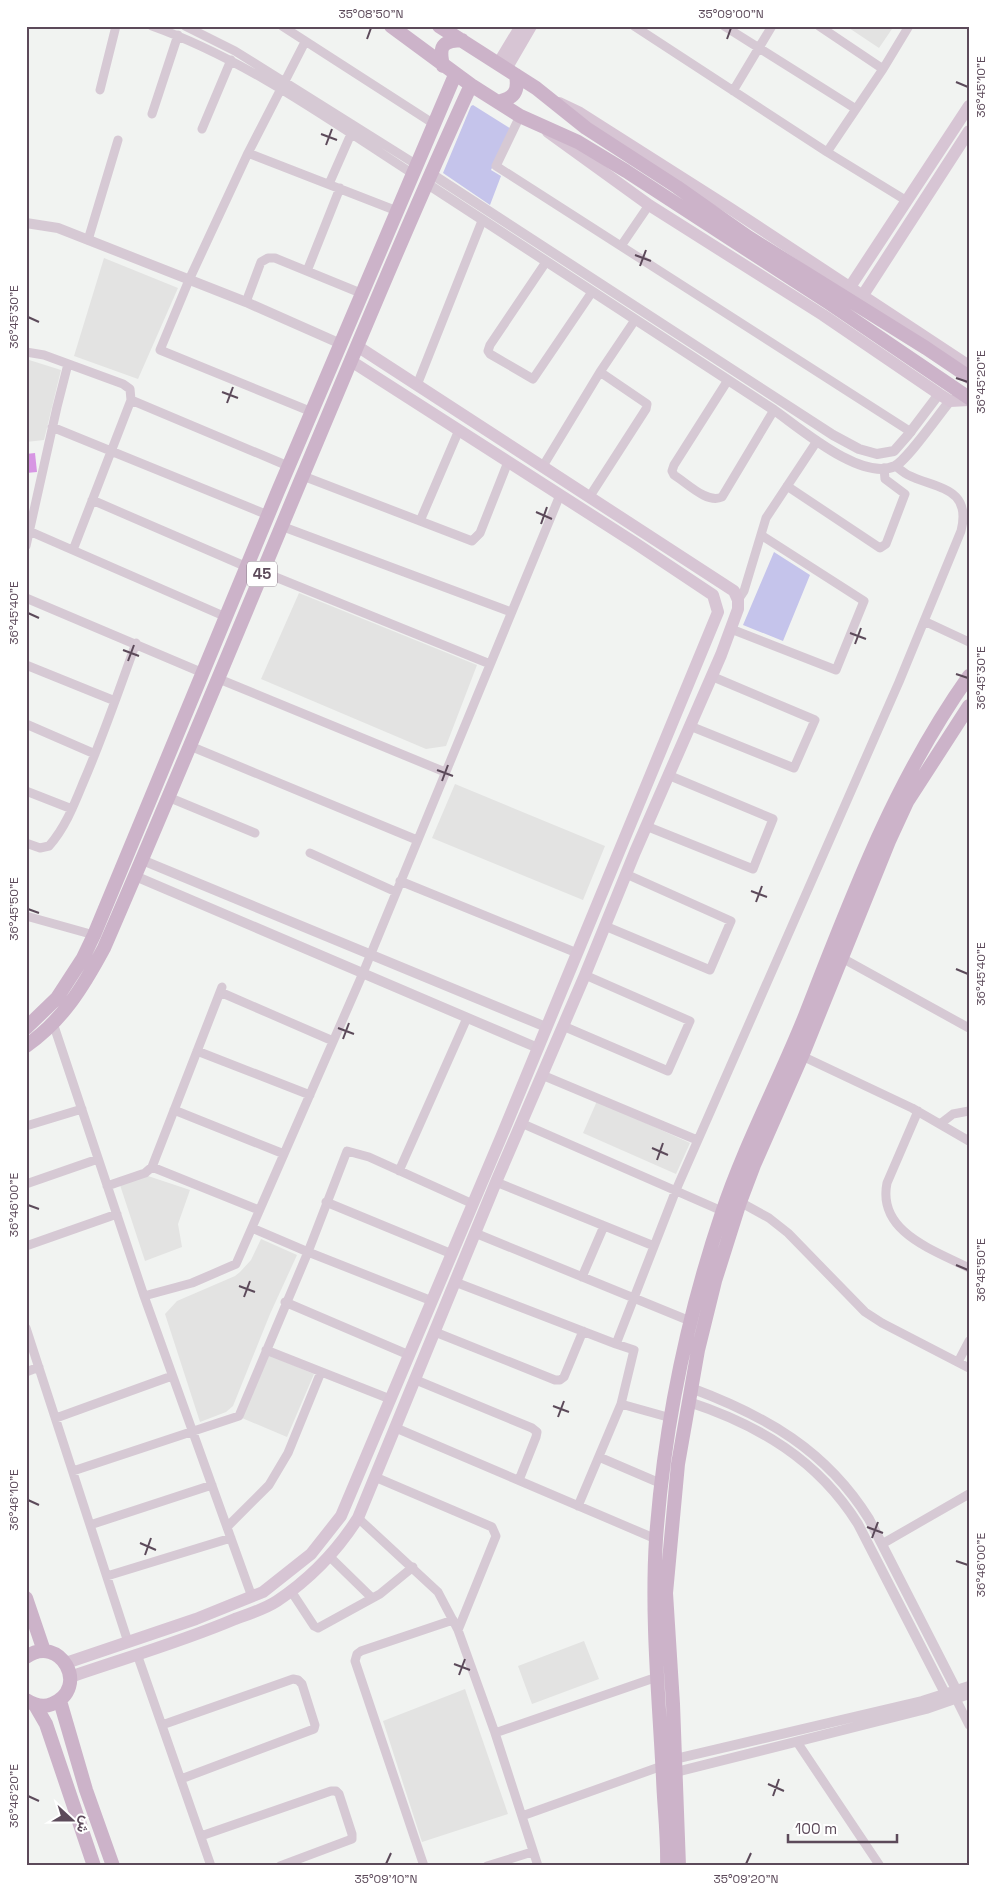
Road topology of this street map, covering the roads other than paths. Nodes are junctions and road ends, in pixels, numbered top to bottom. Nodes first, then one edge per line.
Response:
1 (116, 26) edge
2 (152, 26) edge
3 (185, 26) edge
4 (282, 26) edge
5 (391, 26) edge
6 (439, 26) edge
7 (521, 26) edge
8 (531, 26) edge
9 (634, 26) edge
10 (724, 26) edge
11 (772, 26) edge
12 (819, 26) edge
13 (909, 26) edge
14 (649, 30) edge
15 (178, 35) junction
16 (462, 40) junction
17 (305, 42) junction
18 (758, 48) junction
19 (231, 60) junction
20 (443, 66) junction
21 (506, 69) junction
22 (883, 69) junction
23 (455, 75) junction
24 (471, 85) junction
25 (283, 86) junction
26 (100, 90) dead end
27 (733, 91) junction
28 (546, 96) junction
29 (498, 102) junction
30 (969, 106) edge
31 (856, 109) junction
32 (152, 114) dead end
33 (526, 118) junction
34 (434, 124) junction
35 (202, 129) dead end
36 (969, 131) edge
37 (351, 134) junction
38 (118, 140) dead end
39 (827, 152) junction
40 (248, 153) junction
41 (415, 169) junction
42 (428, 178) junction
43 (329, 184) junction
44 (340, 188) junction
45 (907, 200) junction
46 (649, 205) junction
47 (397, 211) junction
48 (482, 221) junction
49 (26, 223) edge
50 (88, 240) junction
51 (621, 246) junction
52 (546, 262) junction
53 (373, 269) junction
54 (307, 272) junction
55 (387, 274) junction
56 (189, 280) junction
57 (850, 287) junction
58 (592, 292) junction
59 (363, 294) junction
60 (863, 295) junction
61 (246, 302) junction
62 (635, 320) junction
63 (341, 344) junction
64 (357, 346) junction
65 (26, 352) edge
66 (350, 360) junction
67 (68, 364) junction
68 (969, 366) edge
69 (600, 372) junction
70 (328, 375) junction
71 (969, 377) edge
72 (342, 380) junction
73 (728, 380) junction
74 (417, 385) junction
75 (944, 398) junction
76 (969, 399) edge
77 (131, 400) junction
78 (774, 410) junction
79 (312, 412) junction
80 (52, 427) junction
81 (459, 430) junction
82 (911, 432) junction
83 (817, 441) junction
84 (111, 450) junction
85 (508, 462) junction
86 (288, 466) junction
87 (543, 466) junction
88 (896, 466) junction
89 (884, 468) junction
90 (303, 476) junction
91 (786, 486) junction
92 (560, 495) junction
93 (590, 496) junction
94 (92, 500) junction
95 (268, 515) junction
96 (420, 521) junction
97 (281, 526) junction
98 (29, 532) junction
99 (761, 535) junction
100 (255, 545) junction
101 (26, 546) edge
102 (73, 550) junction
103 (272, 550) junction
104 (247, 567) junction
105 (263, 572) junction
106 (26, 598) edge
107 (738, 600) junction
108 (511, 612) junction
109 (226, 617) junction
110 (924, 621) junction
111 (730, 628) junction
112 (969, 642) edge
113 (136, 643) junction
114 (26, 664) edge
115 (490, 664) junction
116 (203, 673) junction
117 (711, 676) junction
118 (969, 676) edge
119 (219, 679) junction
120 (115, 701) junction
121 (969, 706) edge
122 (26, 724) edge
123 (690, 726) junction
124 (190, 746) junction
125 (95, 754) junction
126 (445, 772) junction
127 (668, 775) junction
128 (26, 791) edge
129 (168, 798) junction
130 (72, 809) junction
131 (646, 826) junction
132 (256, 833) dead end
133 (134, 840) junction
134 (417, 840) junction
135 (26, 843) edge
136 (148, 846) junction
137 (310, 854) dead end
138 (142, 860) junction
139 (626, 874) junction
140 (117, 880) junction
141 (133, 881) junction
142 (400, 881) junction
143 (396, 892) junction
144 (26, 916) edge
145 (605, 926) junction
146 (94, 934) junction
147 (577, 953) junction
148 (370, 954) junction
149 (842, 958) junction
150 (363, 972) junction
151 (585, 975) junction
152 (467, 1018) junction
153 (53, 1023) junction
154 (563, 1026) junction
155 (546, 1027) junction
156 (26, 1028) edge
157 (969, 1028) edge
158 (333, 1041) junction
159 (26, 1046) edge
160 (538, 1048) junction
161 (197, 1051) junction
162 (802, 1056) junction
163 (542, 1075) junction
164 (310, 1095) junction
165 (82, 1109) junction
166 (174, 1110) junction
167 (918, 1111) junction
168 (969, 1111) edge
169 (521, 1123) junction
170 (940, 1124) junction
171 (26, 1126) edge
172 (697, 1140) junction
173 (969, 1141) edge
174 (284, 1154) junction
175 (98, 1159) junction
176 (152, 1167) junction
177 (399, 1171) junction
178 (496, 1182) junction
179 (26, 1184) edge
180 (107, 1186) junction
181 (676, 1190) junction
182 (326, 1202) junction
183 (740, 1202) junction
184 (472, 1204) junction
185 (259, 1210) junction
186 (722, 1211) junction
187 (116, 1214) junction
188 (604, 1226) junction
189 (252, 1228) junction
190 (475, 1233) junction
191 (26, 1246) edge
192 (654, 1246) junction
193 (308, 1252) junction
194 (452, 1254) junction
195 (969, 1268) edge
196 (582, 1276) junction
197 (455, 1282) junction
198 (144, 1296) junction
199 (634, 1298) junction
200 (432, 1301) junction
201 (285, 1302) junction
202 (690, 1321) junction
203 (26, 1328) edge
204 (583, 1331) junction
205 (435, 1332) junction
206 (969, 1341) edge
207 (616, 1344) junction
208 (266, 1350) junction
209 (409, 1355) junction
210 (958, 1362) junction
211 (39, 1367) junction
212 (969, 1368) edge
213 (26, 1372) edge
214 (321, 1372) junction
215 (172, 1376) junction
216 (416, 1380) junction
217 (690, 1395) junction
218 (390, 1399) junction
219 (621, 1404) junction
220 (56, 1418) junction
221 (671, 1418) junction
222 (396, 1428) junction
223 (192, 1431) junction
224 (598, 1457) junction
225 (73, 1471) junction
226 (375, 1477) junction
227 (518, 1480) junction
228 (662, 1484) junction
229 (212, 1485) junction
230 (969, 1494) edge
231 (578, 1506) junction
232 (358, 1518) junction
233 (90, 1525) junction
234 (227, 1527) junction
235 (231, 1538) junction
236 (656, 1538) junction
237 (882, 1544) junction
238 (330, 1557) junction
239 (413, 1568) junction
240 (107, 1576) junction
241 (291, 1591) junction
242 (252, 1597) junction
243 (26, 1598) edge
244 (372, 1598) junction
245 (453, 1620) junction
246 (458, 1630) junction
247 (128, 1642) junction
248 (44, 1651) junction
249 (136, 1654) junction
250 (26, 1657) edge
251 (66, 1663) junction
252 (70, 1677) junction
253 (657, 1677) junction
254 (969, 1686) edge
255 (956, 1696) edge
256 (60, 1701) junction
257 (31, 1702) edge
258 (162, 1725) junction
259 (969, 1725) edge
260 (495, 1733) junction
261 (797, 1742) junction
262 (662, 1766) junction
263 (675, 1766) junction
264 (181, 1779) junction
265 (522, 1816) junction
266 (201, 1836) junction
267 (532, 1852) junction
268 (94, 1866) edge
269 (113, 1866) edge
270 (211, 1866) edge
271 (280, 1866) edge
272 (424, 1866) edge
273 (487, 1866) edge
274 (538, 1866) edge
275 (667, 1866) edge
276 (679, 1866) edge
277 (880, 1866) edge

1 - 26 street
2 - 15 street
3 - 25 street
4 - 17 street
5 - 20 main road
6 - 16 main road
7 - 21 main road
8 - 21 main road
9 - 14 street
10 - 18 street
11 - 18 street
12 - 22 street
13 - 22 street
14 - 27 street
15 - 19 street
15 - 32 street
16 - 20 main road
16 - 21 main road
17 - 25 street
17 - 34 street
18 - 27 street
18 - 31 street
19 - 25 street
19 - 35 street
20 - 23 main road
21 - 28 main road
21 - 29 main road
22 - 31 street
23 - 24 main road
23 - 34 main road, 45
24 - 29 main road
24 - 42 main road, 45
25 - 37 street
25 - 40 street
25 - 41 street
27 - 39 street
28 - 57 main road
28 - 71 main road
29 - 33 main road
30 - 45 main road
31 - 39 street
33 - 46 main road
33 - 51 street
33 - 76 main road
34 - 41 main road, 45
36 - 60 main road
37 - 41 street
37 - 43 street
38 - 50 street
39 - 45 street
40 - 43 street
40 - 56 street
41 - 47 main road, 45
42 - 48 street
42 - 55 main road, 45
42 - 82 street
43 - 44 street
44 - 47 street
44 - 54 street
45 - 57 main road
46 - 51 street
46 - 75 main road
47 - 53 main road, 45
48 - 52 street
48 - 74 street
49 - 50 street
50 - 56 street
51 - 82 street
52 - 58 street
52 - 58 street
53 - 55 main road
53 - 59 main road, 45
54 - 59 street
54 - 61 street
55 - 64 main road, 45
56 - 61 street
56 - 79 street
57 - 60 main road
58 - 62 street
59 - 63 main road, 45
60 - 68 main road
61 - 63 street
62 - 69 street
62 - 73 street
63 - 70 main road, 45
64 - 66 main road, 45
64 - 74 main road
65 - 67 street
66 - 72 main road, 45
66 - 81 main road
67 - 77 street
67 - 80 street
69 - 87 street
69 - 93 street
70 - 72 main road
70 - 79 main road, 45
72 - 90 main road, 45
73 - 78 street
73 - 78 street
74 - 87 main road
75 - 76 main road
75 - 82 street
75 - 88 street
77 - 84 street
77 - 86 street
78 - 83 street
79 - 86 main road, 45
80 - 84 street
80 - 98 street
81 - 85 main road
81 - 96 street
83 - 89 street
83 - 91 street
84 - 94 street
84 - 95 street
85 - 92 main road
85 - 96 street
86 - 95 main road, 45
87 - 93 main road
88 - 89 street
88 - 110 street
89 - 91 street
90 - 96 street
90 - 97 main road, 45
91 - 99 street
92 - 108 street
92 - 147 main road
93 - 107 main road
94 - 102 street
94 - 104 street
95 - 100 main road, 45
97 - 103 main road, 45
97 - 108 street
98 - 101 street
98 - 102 street
99 - 107 street
99 - 111 street
100 - 103 main road
100 - 104 main road, 45
102 - 109 street
103 - 105 main road, 45
104 - 109 main road, 45
105 - 115 street
105 - 119 main road, 45
106 - 113 street
107 - 111 main road
108 - 115 street
109 - 116 main road, 45
110 - 112 street
110 - 172 street
111 - 117 main road
113 - 116 street
113 - 120 street
114 - 120 street
115 - 126 street
116 - 133 main road, 45
117 - 123 main road
117 - 123 street
118 - 186 main road
119 - 124 main road, 45
119 - 126 street
120 - 125 street
121 - 149 main road
122 - 125 street
123 - 127 main road
124 - 129 main road, 45
124 - 134 street
125 - 130 street
126 - 134 street
127 - 131 main road
127 - 131 street
128 - 130 street
129 - 132 street
129 - 136 main road, 45
130 - 135 street
131 - 139 main road
133 - 136 main road
133 - 140 main road, 45
134 - 142 street
136 - 138 main road, 45
137 - 143 street
138 - 141 main road, 45
138 - 148 street
139 - 145 main road
139 - 145 street
140 - 141 main road
140 - 146 main road, 45
141 - 150 street
141 - 153 main road, 45
142 - 143 street
142 - 147 street
143 - 148 street
144 - 146 street
145 - 151 main road
146 - 156 main road, 45
147 - 155 main road
148 - 150 street
148 - 155 street
149 - 157 street
149 - 162 main road
150 - 152 street
150 - 158 street
151 - 154 main road
151 - 154 street
152 - 160 street
152 - 177 street
153 - 159 main road, 45
153 - 165 street
154 - 163 main road
155 - 160 main road
158 - 161 street
158 - 164 street
160 - 184 main road
161 - 164 street
161 - 166 street
162 - 167 street
162 - 183 main road
163 - 169 main road
163 - 172 street
164 - 174 street
165 - 171 street
165 - 175 street
166 - 174 street
166 - 176 street
167 - 170 street
167 - 195 street
168 - 170 street
169 - 178 main road
169 - 181 street
170 - 173 street
172 - 181 street
174 - 185 street
175 - 179 street
175 - 180 street
176 - 180 street
176 - 185 street
177 - 182 street
177 - 184 street
178 - 188 street
178 - 190 main road
180 - 187 street
181 - 186 street
181 - 192 street
182 - 193 street
182 - 194 street
183 - 210 street
183 - 217 main road
184 - 194 main road
185 - 189 street
186 - 202 main road
187 - 191 street
187 - 198 street
188 - 192 street
188 - 196 street
189 - 193 street
189 - 198 street
190 - 196 street
190 - 197 main road
192 - 199 street
193 - 200 street
193 - 201 street
194 - 200 main road
196 - 199 street
197 - 204 street
197 - 205 main road
198 - 215 street
199 - 202 street
199 - 207 street
200 - 209 main road
201 - 208 street
201 - 209 street
202 - 221 main road
203 - 211 street
204 - 205 street
204 - 207 street
205 - 216 main road
206 - 210 street
207 - 219 street
208 - 214 street
208 - 223 street
209 - 218 main road
210 - 212 street
211 - 213 street
211 - 220 street
214 - 218 street
214 - 234 street
215 - 220 street
215 - 223 street
216 - 222 main road
216 - 227 street
217 - 237 street
217 - 255 street
217 - 263 main road
218 - 242 main road
219 - 221 street
219 - 224 street
220 - 225 street
221 - 228 main road
222 - 226 main road
222 - 227 street
223 - 225 street
223 - 229 street
224 - 228 street
224 - 231 street
225 - 233 street
226 - 232 main road
226 - 246 street
227 - 231 street
228 - 236 main road
229 - 233 street
229 - 234 street
230 - 237 street
231 - 236 street
232 - 238 main road
232 - 239 street
233 - 240 street
234 - 235 street
235 - 240 street
235 - 242 street
236 - 253 main road
237 - 255 street
238 - 241 main road
238 - 244 street
239 - 244 street
239 - 245 street
240 - 247 street
241 - 244 street
241 - 249 main road
242 - 247 main road
243 - 248 main road
245 - 246 street
245 - 272 street
246 - 260 street
247 - 251 main road
248 - 250 main road
248 - 251 main road
249 - 252 main road
249 - 258 street
251 - 252 main road
252 - 256 main road
253 - 260 street
253 - 262 main road
254 - 255 street
255 - 259 street
255 - 261 street
255 - 263 street
256 - 257 main road
256 - 269 main road
257 - 268 main road
258 - 264 street
258 - 264 street
260 - 265 street
261 - 263 street
261 - 277 street
262 - 265 street
262 - 275 main road
263 - 276 main road
264 - 266 street
265 - 267 street
266 - 270 street
266 - 271 street
267 - 273 street
267 - 274 street

